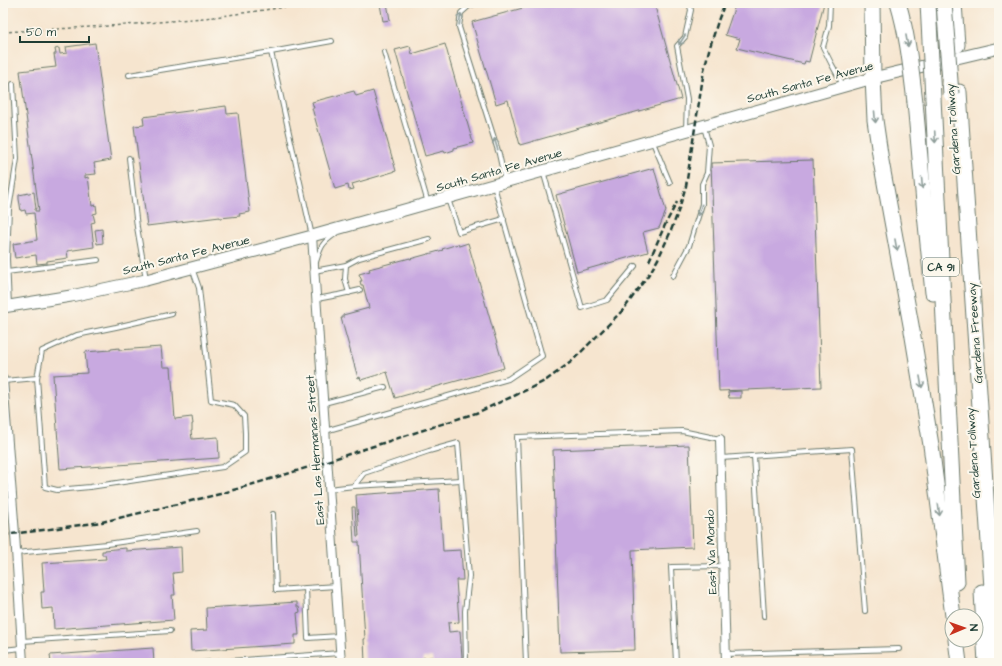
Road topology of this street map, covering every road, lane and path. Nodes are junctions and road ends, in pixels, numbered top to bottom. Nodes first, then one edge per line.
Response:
1 (314, 3) edge
2 (479, 3) edge
3 (689, 3) edge
4 (830, 3) edge
5 (872, 3) edge
6 (898, 3) edge
7 (928, 3) edge
8 (944, 3) edge
9 (954, 3) edge
10 (3, 32) edge
11 (332, 41) dead end
12 (999, 48) edge
13 (270, 52) junction
14 (384, 52) dead end
15 (129, 75) dead end
16 (873, 78) junction
17 (13, 84) dead end
18 (844, 86) junction
19 (955, 93) junction
20 (703, 126) junction
21 (686, 130) junction
22 (652, 140) junction
23 (129, 158) dead end
24 (542, 171) junction
25 (505, 182) junction
26 (670, 183) dead end
27 (494, 185) junction
28 (447, 198) junction
29 (428, 203) junction
30 (504, 219) junction
31 (344, 227) junction
32 (312, 236) junction
33 (429, 239) dead end
34 (98, 260) dead end
35 (346, 265) junction
36 (635, 266) dead end
37 (192, 268) junction
38 (314, 269) junction
39 (7, 272) junction
40 (673, 276) dead end
41 (146, 280) junction
42 (360, 290) dead end
43 (349, 293) junction
44 (316, 300) junction
45 (6, 307) edge
46 (172, 314) dead end
47 (37, 378) junction
48 (3, 380) edge
49 (385, 387) dead end
50 (323, 403) junction
51 (325, 431) junction
52 (949, 437) junction
53 (5, 439) edge
54 (720, 439) joint
55 (754, 456) junction
56 (720, 458) junction
57 (461, 480) junction
58 (354, 486) junction
59 (329, 489) junction
60 (273, 514) dead end
61 (197, 531) dead end
62 (16, 553) junction
63 (723, 566) junction
64 (336, 586) junction
65 (306, 588) junction
66 (952, 608) edge
67 (959, 608) edge
68 (865, 611) dead end
69 (764, 616) dead end
70 (170, 631) dead end
71 (339, 636) junction
72 (22, 645) junction
73 (957, 648) edge
74 (960, 648) edge
75 (899, 649) dead end
76 (3, 650) edge
77 (341, 653) junction
78 (726, 654) junction
79 (23, 663) edge
80 (202, 663) edge
81 (341, 663) edge
82 (466, 663) edge
83 (526, 663) edge
84 (649, 663) edge
85 (726, 663) edge
86 (960, 663) edge
87 (986, 663) edge
88 (998, 663) edge

1 - 10 path
25 -> 2 lane
3 -> 21 lane
4 - 18 lane
5 - 16 highway
6 -> 52 highway, bridge
7 -> 52 highway, CA 91, bridge
8 - 19 highway, Gardena Tollway, bridge
9 - 19 highway, Gardena Freeway / CA 91
11 - 13 lane
12 - 16 main road, South Santa Fe Avenue
13 - 15 lane
13 - 32 lane
14 - 29 lane
16 - 18 main road, South Santa Fe Avenue
16 -> 66 highway
17 - 39 lane
18 - 20 main road, South Santa Fe Avenue
19 - 87 highway, Gardena Tollway
19 - 88 highway, Gardena Freeway / CA 91
20 - 21 main road, South Santa Fe Avenue
20 -> 40 lane
21 - 22 main road, South Santa Fe Avenue
22 - 24 main road, South Santa Fe Avenue
22 - 26 lane
23 - 41 lane
24 - 25 main road, South Santa Fe Avenue
24 - 36 lane
25 - 27 main road, South Santa Fe Avenue
27 - 28 main road, South Santa Fe Avenue
27 - 30 lane
28 - 29 main road, South Santa Fe Avenue
28 - 30 lane
29 - 31 main road, South Santa Fe Avenue
30 - 51 lane
31 - 32 main road, South Santa Fe Avenue
31 - 38 lane
32 - 37 main road, South Santa Fe Avenue
32 - 38 street, East Las Hermanas Street
33 - 35 lane
34 - 39 lane
35 - 38 lane
35 - 43 lane
37 - 41 main road, South Santa Fe Avenue
37 - 47 lane
38 - 44 street, East Las Hermanas Street
39 - 45 lane
41 - 45 main road, South Santa Fe Avenue
42 - 43 lane
43 - 44 lane
44 - 50 street, East Las Hermanas Street
46 - 47 lane
47 - 48 lane
48 - 53 street
49 - 50 lane
50 - 51 street, East Las Hermanas Street
51 - 59 street, East Las Hermanas Street
52 - 67 highway, CA 91
53 - 62 street
54 - 56 street, East Via Mondo
54 - 83 lane
55 - 56 lane
55 - 68 lane
55 - 69 lane
56 - 63 street, East Via Mondo
57 - 58 lane
57 - 58 lane
57 - 82 lane
58 - 59 lane
59 - 64 street, East Las Hermanas Street
60 - 65 lane
61 - 62 lane
62 - 72 street
63 - 78 street, East Via Mondo
63 - 84 lane
64 - 65 lane
64 - 71 street, East Las Hermanas Street
65 - 71 lane
70 - 72 lane
71 - 77 street, East Las Hermanas Street
72 - 76 lane
72 - 79 street
73 - 86 highway
74 - 86 highway
75 - 78 lane
77 - 80 lane
77 - 81 street, East Las Hermanas Street
78 - 85 street, East Via Mondo

